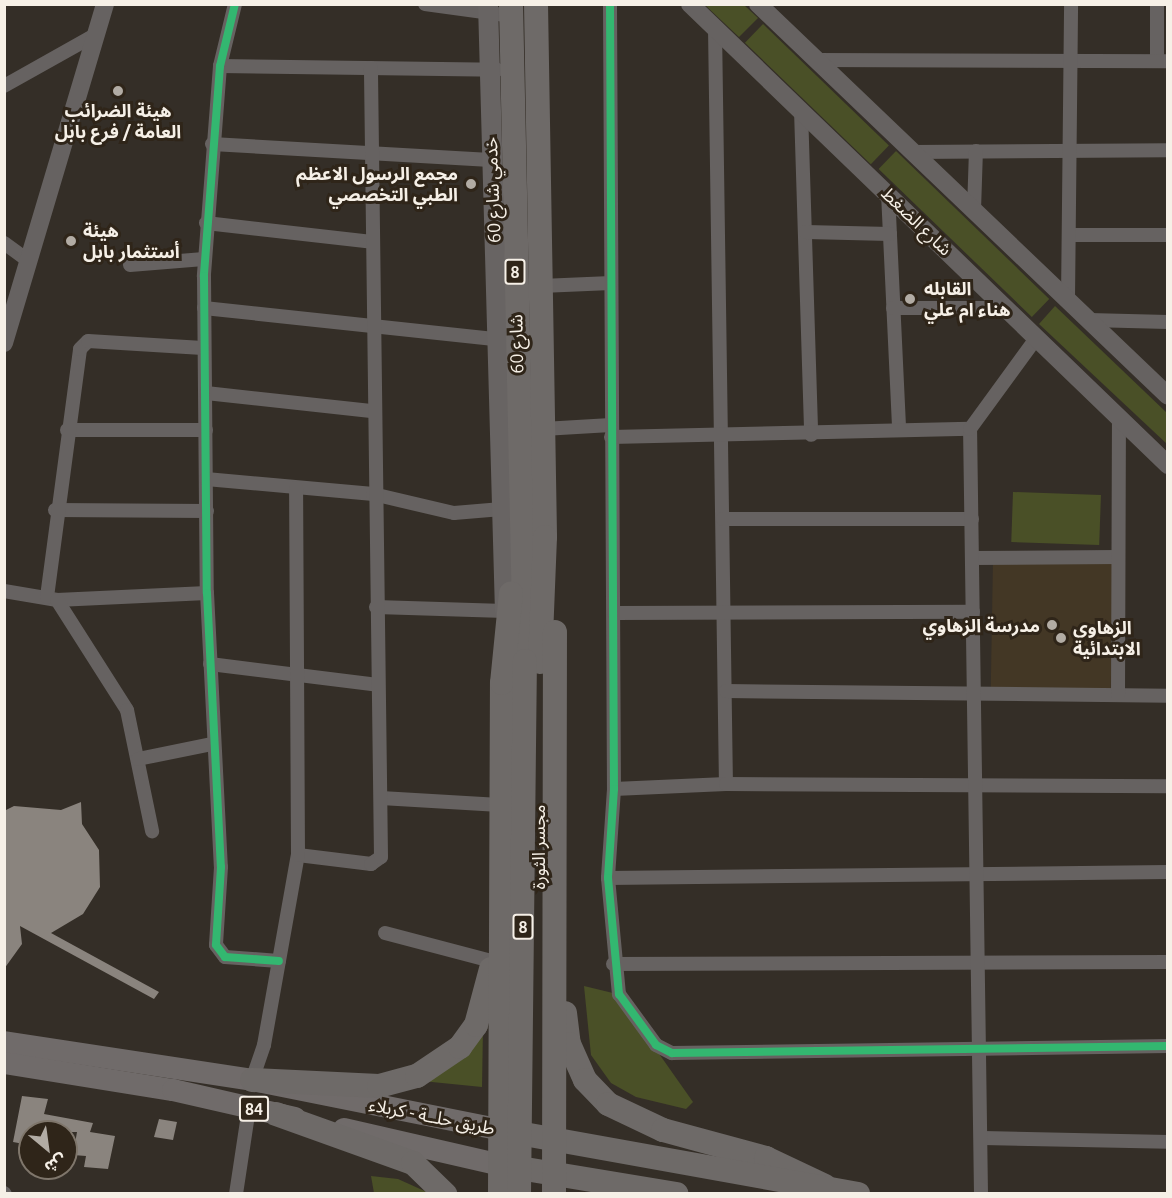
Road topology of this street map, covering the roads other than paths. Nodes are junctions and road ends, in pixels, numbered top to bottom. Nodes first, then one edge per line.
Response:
1 (105, 4) edge
2 (235, 4) edge
3 (425, 4) edge
4 (536, 4) edge
5 (610, 4) edge
6 (690, 4) edge
7 (758, 4) edge
8 (1071, 4) edge
9 (1157, 4) edge
10 (499, 9) edge
11 (716, 28) junction
12 (95, 35) junction
13 (817, 60) junction
14 (1071, 60) junction
15 (1162, 61) edge
16 (220, 66) junction
17 (371, 68) junction
18 (500, 70) junction
19 (4, 86) edge
20 (801, 110) junction
21 (212, 144) junction
22 (1071, 149) junction
23 (1167, 150) edge
24 (976, 151) junction
25 (913, 152) junction
26 (371, 153) junction
27 (491, 160) junction
28 (888, 193) junction
29 (974, 210) junction
30 (206, 223) junction
31 (806, 232) junction
32 (890, 234) junction
33 (1070, 234) junction
34 (1167, 235) edge
35 (372, 242) junction
36 (4, 243) edge
37 (204, 259) junction
38 (28, 261) junction
39 (130, 265) dead end
40 (610, 283) junction
41 (540, 286) junction
42 (12, 299) edge
43 (1068, 299) junction
44 (204, 308) junction
45 (893, 308) junction
46 (1006, 308) junction
47 (1089, 320) junction
48 (1167, 322) edge
49 (373, 325) junction
50 (1037, 337) junction
51 (496, 339) junction
52 (4, 343) edge
53 (203, 348) junction
54 (206, 393) junction
55 (1167, 396) edge
56 (372, 411) junction
57 (1119, 417) junction
58 (543, 429) junction
59 (899, 429) junction
60 (970, 429) junction
61 (67, 430) junction
62 (206, 430) junction
63 (611, 431) junction
64 (724, 434) junction
65 (811, 435) junction
66 (1167, 465) edge
67 (206, 479) junction
68 (296, 488) junction
69 (373, 494) junction
70 (502, 509) junction
71 (55, 510) junction
72 (207, 511) junction
73 (723, 519) junction
74 (972, 519) junction
75 (545, 537) junction
76 (520, 540) junction
77 (1118, 557) junction
78 (972, 558) junction
79 (4, 591) edge
80 (207, 593) junction
81 (52, 598) junction
82 (376, 607) junction
83 (725, 610) junction
84 (973, 612) junction
85 (614, 613) junction
86 (505, 620) junction
87 (532, 662) junction
88 (210, 664) junction
89 (296, 675) junction
90 (378, 685) junction
91 (726, 691) junction
92 (975, 694) junction
93 (1118, 696) junction
94 (1167, 696) edge
95 (212, 744) junction
96 (138, 759) junction
97 (726, 784) junction
98 (976, 785) junction
99 (1167, 786) edge
100 (614, 789) junction
101 (381, 798) junction
102 (500, 805) junction
103 (152, 831) dead end
104 (298, 855) junction
105 (978, 871) junction
106 (1167, 872) edge
107 (608, 878) junction
108 (499, 923) junction
109 (558, 924) junction
110 (385, 933) dead end
111 (279, 961) junction
112 (492, 961) junction
113 (1167, 962) edge
114 (613, 964) junction
115 (980, 965) junction
116 (552, 1009) junction
117 (500, 1010) junction
118 (4, 1042) edge
119 (981, 1044) junction
120 (1167, 1046) edge
121 (4, 1063) edge
122 (252, 1080) junction
123 (173, 1081) junction
124 (249, 1108) junction
125 (276, 1114) junction
126 (502, 1130) junction
127 (556, 1137) junction
128 (983, 1138) junction
129 (1167, 1142) edge
130 (501, 1165) junction
131 (555, 1184) edge
132 (825, 1185) junction
133 (236, 1194) edge
134 (445, 1194) edge
135 (500, 1194) edge
136 (519, 1194) edge
137 (534, 1194) edge
138 (677, 1194) edge
139 (858, 1194) edge
140 (981, 1194) edge

1 - 12 street
2 - 16 street
3 - 10 street
4 - 41 highway, شارع 60 / 8
5 - 40 street
6 - 11 street, شارع الضغط
7 - 13 street
8 - 14 street
9 - 15 street
10 - 18 highway, شارع 60 / 8
11 - 20 street, شارع الضغط
11 - 64 street
12 - 19 street
12 - 38 street
13 - 14 street
13 - 25 street
14 - 15 street
14 - 22 street
16 - 17 street
16 - 21 street
17 - 18 street
17 - 26 street
18 - 27 main road, خدمي شارع 60
18 - 76 highway, شارع 60 / 8
20 - 28 street, شارع الضغط
20 - 31 street
21 - 26 street
21 - 30 street
22 - 23 street
22 - 24 street
22 - 33 street
24 - 25 street
24 - 29 street
25 - 29 street
26 - 27 street
26 - 35 street
27 - 51 main road, خدمي شارع 60
28 - 32 street
28 - 46 street, شارع الضغط
29 - 43 street
30 - 35 street
30 - 37 street
31 - 32 street
31 - 65 street
32 - 45 street
33 - 34 street
33 - 43 street
35 - 49 street
36 - 38 street
37 - 39 street
37 - 44 street
38 - 42 street
40 - 41 street
40 - 63 street
41 - 58 highway, شارع 60 / 8
42 - 52 street
43 - 47 street
44 - 49 street
44 - 53 street
45 - 46 street
45 - 59 street
46 - 50 street, شارع الضغط
47 - 48 street
47 - 55 street
49 - 51 street
49 - 56 street
50 - 57 street, شارع الضغط
50 - 60 street
51 - 70 main road, خدمي شارع 60
53 - 54 street
53 - 61 street
54 - 56 street
54 - 62 street
56 - 69 street
57 - 66 street, شارع الضغط
57 - 77 street
58 - 63 street
58 - 75 highway, شارع 60 / 8
59 - 60 street
59 - 65 street
60 - 74 street
61 - 62 street
61 - 71 street
62 - 67 street
63 - 64 street
63 - 85 street
64 - 65 street
64 - 73 street
67 - 68 street
67 - 72 street
68 - 69 street
68 - 89 street
69 - 70 street
69 - 82 street
70 - 86 main road, خدمي شارع 60
71 - 72 street
71 - 81 street
72 - 80 street
73 - 74 street
73 - 83 street
74 - 78 street
75 - 87 highway, مجسر الثورة / 8
75 - 109 highway
76 - 86 highway
76 - 87 highway, مجسر الثورة / 8
77 - 78 street
77 - 93 street
78 - 84 street
79 - 81 street
80 - 81 street
80 - 88 street
81 - 96 street
82 - 86 street
82 - 90 street
83 - 84 street
83 - 85 street
83 - 91 street
84 - 92 street
85 - 100 street
86 - 102 highway
87 - 136 highway, مجسر الثورة / 8, bridge
87 - 137 highway, مجسر الثورة / 8
88 - 89 street
88 - 95 street
89 - 90 street
89 - 104 street
90 - 101 street
91 - 92 street
91 - 97 street
92 - 93 street
92 - 98 street
93 - 94 street
95 - 96 street
95 - 111 street
96 - 103 street
97 - 98 street
97 - 100 street
98 - 99 street
98 - 105 street
100 - 107 street
101 - 102 street
101 - 104 street
102 - 108 highway
104 - 111 street
105 - 106 street
105 - 107 street
105 - 115 street
107 - 114 street
108 - 112 highway
108 - 117 highway
109 - 116 highway
109 - 132 highway
110 - 112 street
111 - 122 street
112 - 122 highway
113 - 115 street
114 - 115 street
114 - 119 street
115 - 119 street
116 - 117 highway
116 - 127 highway
117 - 126 highway
118 - 123 main road, طريق حلــة - كربلاء / 84
119 - 120 street
119 - 128 street
121 - 123 main road, طريق حلــة - كربلاء / 84
122 - 123 main road, طريق حلــة - كربلاء / 84
122 - 126 main road, طريق حلــة - كربلاء / 84
123 - 124 main road, طريق حلــة - كربلاء / 84
124 - 125 main road, طريق حلــة - كربلاء / 84
124 - 133 street
125 - 130 main road, طريق حلــة - كربلاء / 84
125 - 134 highway
126 - 127 highway, طريق حلــة - كربلاء / 84
126 - 130 highway
127 - 131 highway
127 - 132 highway, طريق حلــة - كربلاء / 84
128 - 129 street
128 - 140 street
130 - 131 highway, طريق حلــة - كربلاء / 84
130 - 135 highway
131 - 138 highway, طريق حلــة - كربلاء / 84
132 - 139 highway, طريق حلــة - كربلاء / 84

